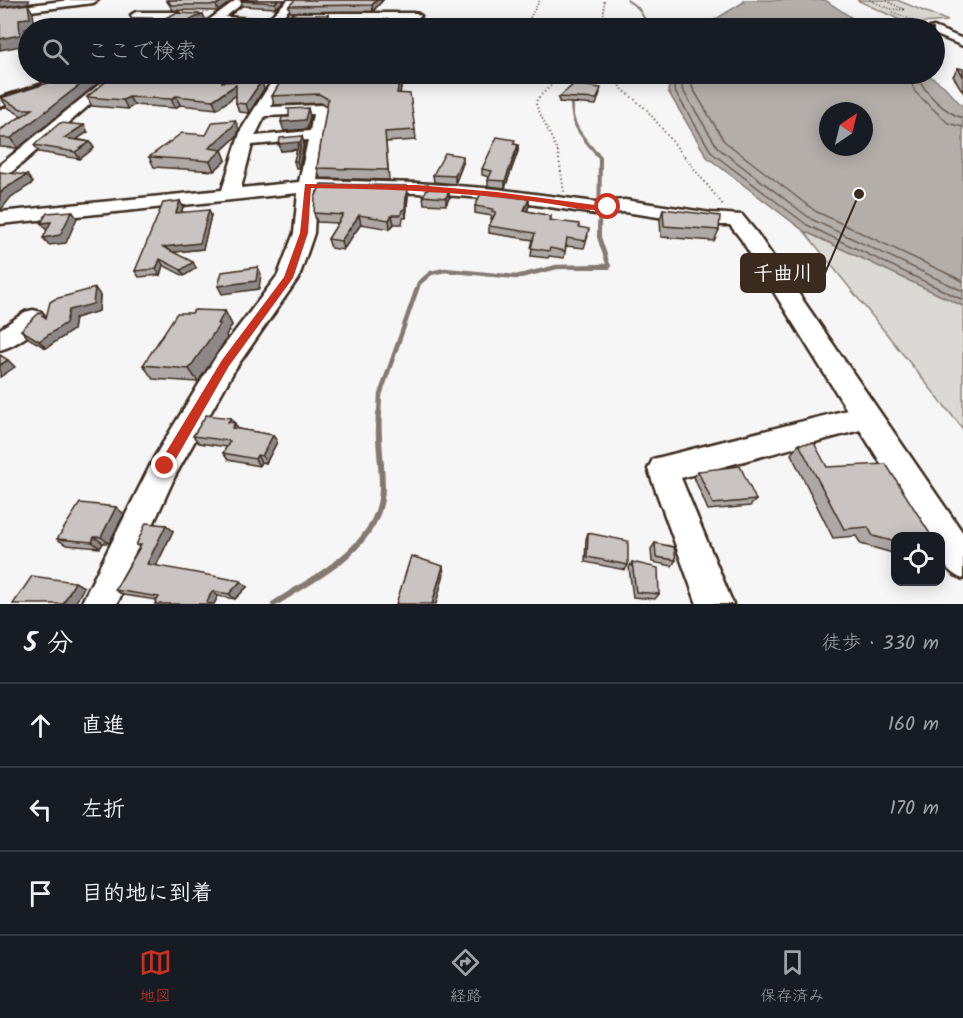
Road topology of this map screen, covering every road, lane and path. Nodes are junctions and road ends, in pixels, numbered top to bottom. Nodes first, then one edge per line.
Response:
1 (93, 0) edge
2 (242, 0) edge
3 (540, 0) edge
4 (604, 0) edge
5 (868, 0) edge
6 (885, 0) edge
7 (290, 3) edge
8 (232, 7) junction
9 (342, 7) edge
10 (253, 8) edge
11 (0, 12) edge
12 (136, 15) dead end
13 (176, 15) junction
14 (187, 15) edge
15 (199, 15) edge
16 (416, 16) dead end
17 (171, 18) edge
18 (219, 18) joint
19 (278, 18) edge
20 (375, 18) edge
21 (530, 18) edge
22 (602, 18) edge
23 (907, 18) edge
24 (945, 35) edge
25 (963, 43) edge
26 (51, 84) edge
27 (107, 84) edge
28 (279, 84) edge
29 (553, 84) edge
30 (617, 84) edge
31 (0, 103) edge
32 (261, 112) junction
33 (317, 135) junction
34 (247, 141) junction
35 (0, 173) edge
36 (308, 186) junction
37 (230, 194) junction
38 (564, 203) junction
39 (0, 218) edge
40 (735, 219) junction
41 (33, 318) edge
42 (0, 341) edge
43 (866, 417) junction
44 (963, 562) edge
45 (99, 604) edge
46 (715, 604) edge

1 - 11 street
2 - 8 street
3 - 21 path
4 - 22 path
5 - 6 path
5 - 23 path
7 - 9 street
7 - 19 street
8 - 10 street
8 - 18 street
12 - 13 street
13 - 14 street
13 - 17 street
15 - 18 street
16 - 20 street
24 - 25 street
26 - 31 street
27 - 35 street
28 - 32 street
29 - 38 path
30 - 40 path
32 - 33 street
32 - 34 street
33 - 34 street
33 - 36 street
34 - 37 street
36 - 37 street
36 - 38 street
36 - 45 street
37 - 39 street
38 - 40 street
40 - 43 street
41 - 42 street
43 - 44 street
43 - 46 street

